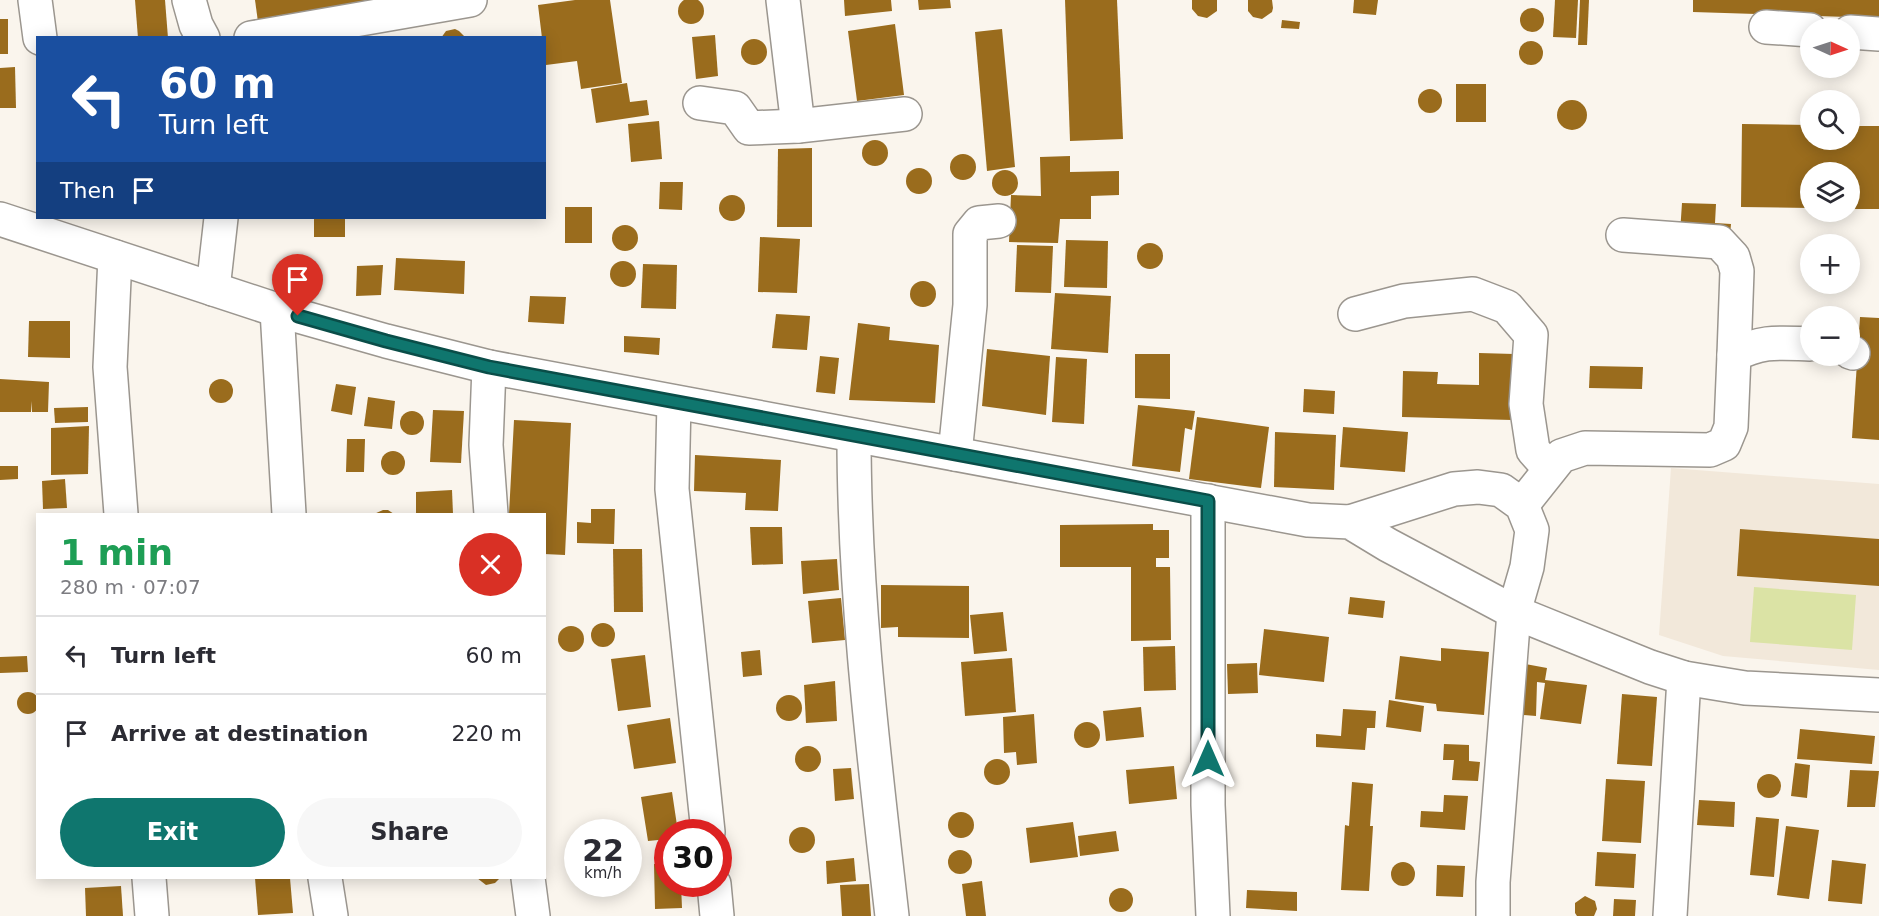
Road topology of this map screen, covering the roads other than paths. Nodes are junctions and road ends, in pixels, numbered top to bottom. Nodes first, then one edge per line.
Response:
1 (35, 0) edge
2 (189, 0) edge
3 (470, 0) edge
4 (783, 0) edge
5 (1766, 27) dead end
6 (1800, 29) edge
7 (1860, 33) edge
8 (1879, 34) edge
9 (40, 36) edge
10 (202, 36) edge
11 (263, 36) edge
12 (700, 103) dead end
13 (905, 114) dead end
14 (798, 126) junction
15 (0, 219) edge
16 (221, 219) edge
17 (999, 221) dead end
18 (44, 225) edge
19 (1623, 235) dead end
20 (115, 256) junction
21 (213, 289) junction
22 (277, 310) junction
23 (1355, 314) dead end
24 (1800, 343) edge
25 (1734, 355) junction
26 (489, 367) junction
27 (674, 402) junction
28 (854, 436) junction
29 (955, 454) junction
30 (1550, 469) junction
31 (1208, 501) junction
32 (1522, 506) junction
33 (121, 513) edge
34 (289, 513) edge
35 (491, 513) edge
36 (1350, 522) junction
37 (1515, 612) junction
38 (1684, 678) junction
39 (1879, 695) edge
40 (707, 819) edge
41 (149, 879) edge
42 (325, 879) edge
43 (528, 879) edge
44 (715, 897) edge
45 (152, 916) edge
46 (331, 916) edge
47 (533, 916) edge
48 (717, 916) edge
49 (892, 916) edge
50 (1213, 916) edge
51 (1493, 916) edge
52 (1670, 916) edge

1 - 9 street
2 - 10 street
3 - 11 street
4 - 14 street
5 - 6 street
7 - 8 street
12 - 14 street
13 - 14 street
15 - 18 street
16 - 21 street
17 - 29 street
18 - 20 street
19 - 25 street
20 - 21 street
20 - 33 street
21 - 22 street
22 - 26 street
22 - 34 street
23 - 30 street
24 - 25 street
25 - 30 street
26 - 27 street
26 - 35 street
27 - 28 street
27 - 40 street
28 - 29 street
28 - 49 street
29 - 31 street
30 - 32 street
31 - 36 street
31 - 50 street
32 - 36 street
32 - 37 street
36 - 37 street
37 - 38 street
37 - 51 street
38 - 39 street
38 - 52 street
41 - 45 street
42 - 46 street
43 - 47 street
44 - 48 street

